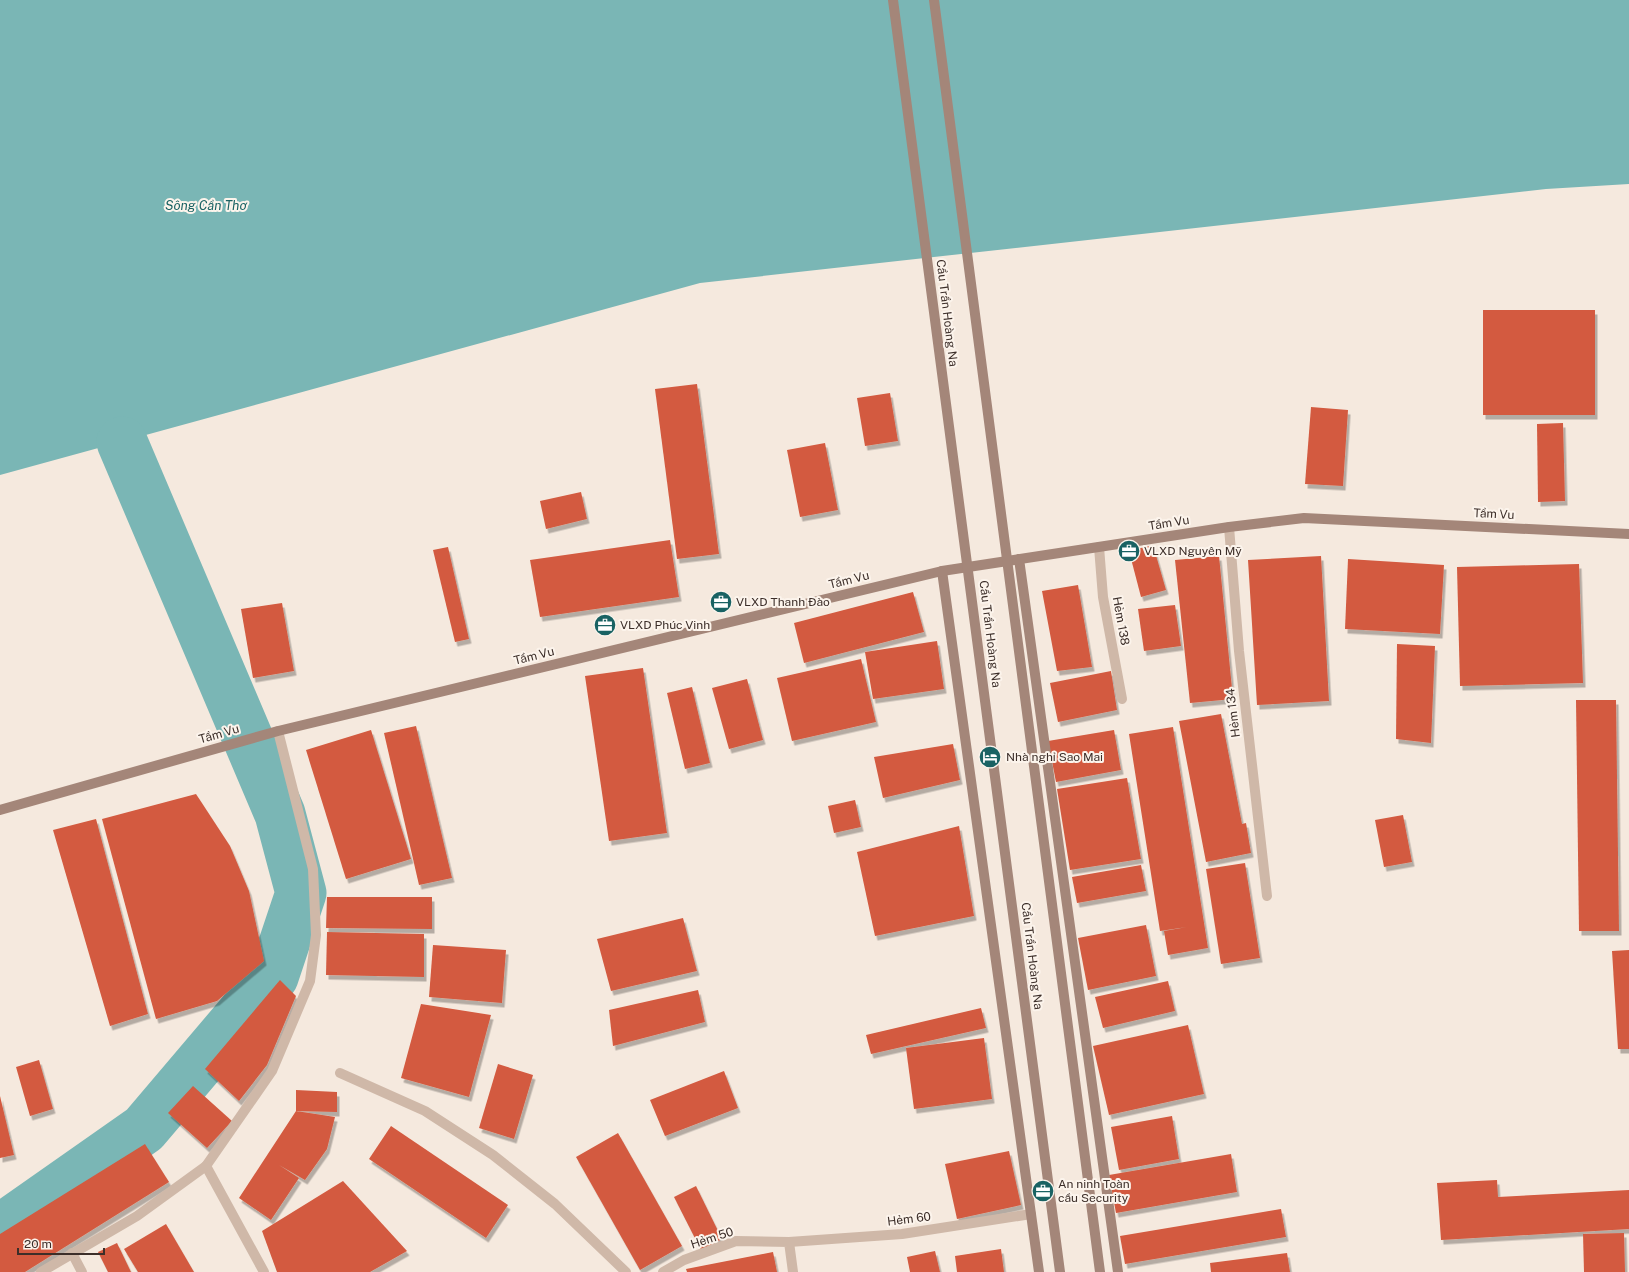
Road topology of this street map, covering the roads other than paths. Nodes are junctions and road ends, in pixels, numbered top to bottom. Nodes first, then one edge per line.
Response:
1 (893, 0) edge
2 (934, 0) edge
3 (1229, 527) junction
4 (1629, 534) edge
5 (1099, 547) junction
6 (1019, 559) junction
7 (942, 571) junction
8 (1122, 699) dead end
9 (277, 732) junction
10 (0, 810) edge
11 (1267, 896) dead end
12 (340, 1073) dead end
13 (206, 1166) junction
14 (1030, 1214) junction
15 (789, 1242) junction
16 (72, 1253) junction
17 (41, 1272) edge
18 (82, 1272) edge
19 (264, 1272) edge
20 (626, 1272) edge
21 (663, 1272) edge
22 (793, 1272) edge
23 (1039, 1272) edge
24 (1060, 1272) edge
25 (1100, 1272) edge
26 (1118, 1272) edge

1 - 24 main road, Cầu Trần Hoàng Na, bridge
2 - 25 main road, bridge
3 - 4 main road, Tầm Vu
3 - 5 main road, Tầm Vu
3 - 11 street, Hẻm 134
5 - 6 main road, Tầm Vu
5 - 8 street, Hẻm 138
6 - 7 main road, Tầm Vu
6 - 26 main road
7 - 9 main road, Tầm Vu
7 - 14 main road
9 - 10 main road, Tầm Vu
9 - 13 street
12 - 20 street
13 - 16 street
13 - 19 street
14 - 15 street, Hẻm 60
14 - 23 main road
15 - 21 street, Hẻm 50
15 - 22 street
16 - 17 street
16 - 18 street

